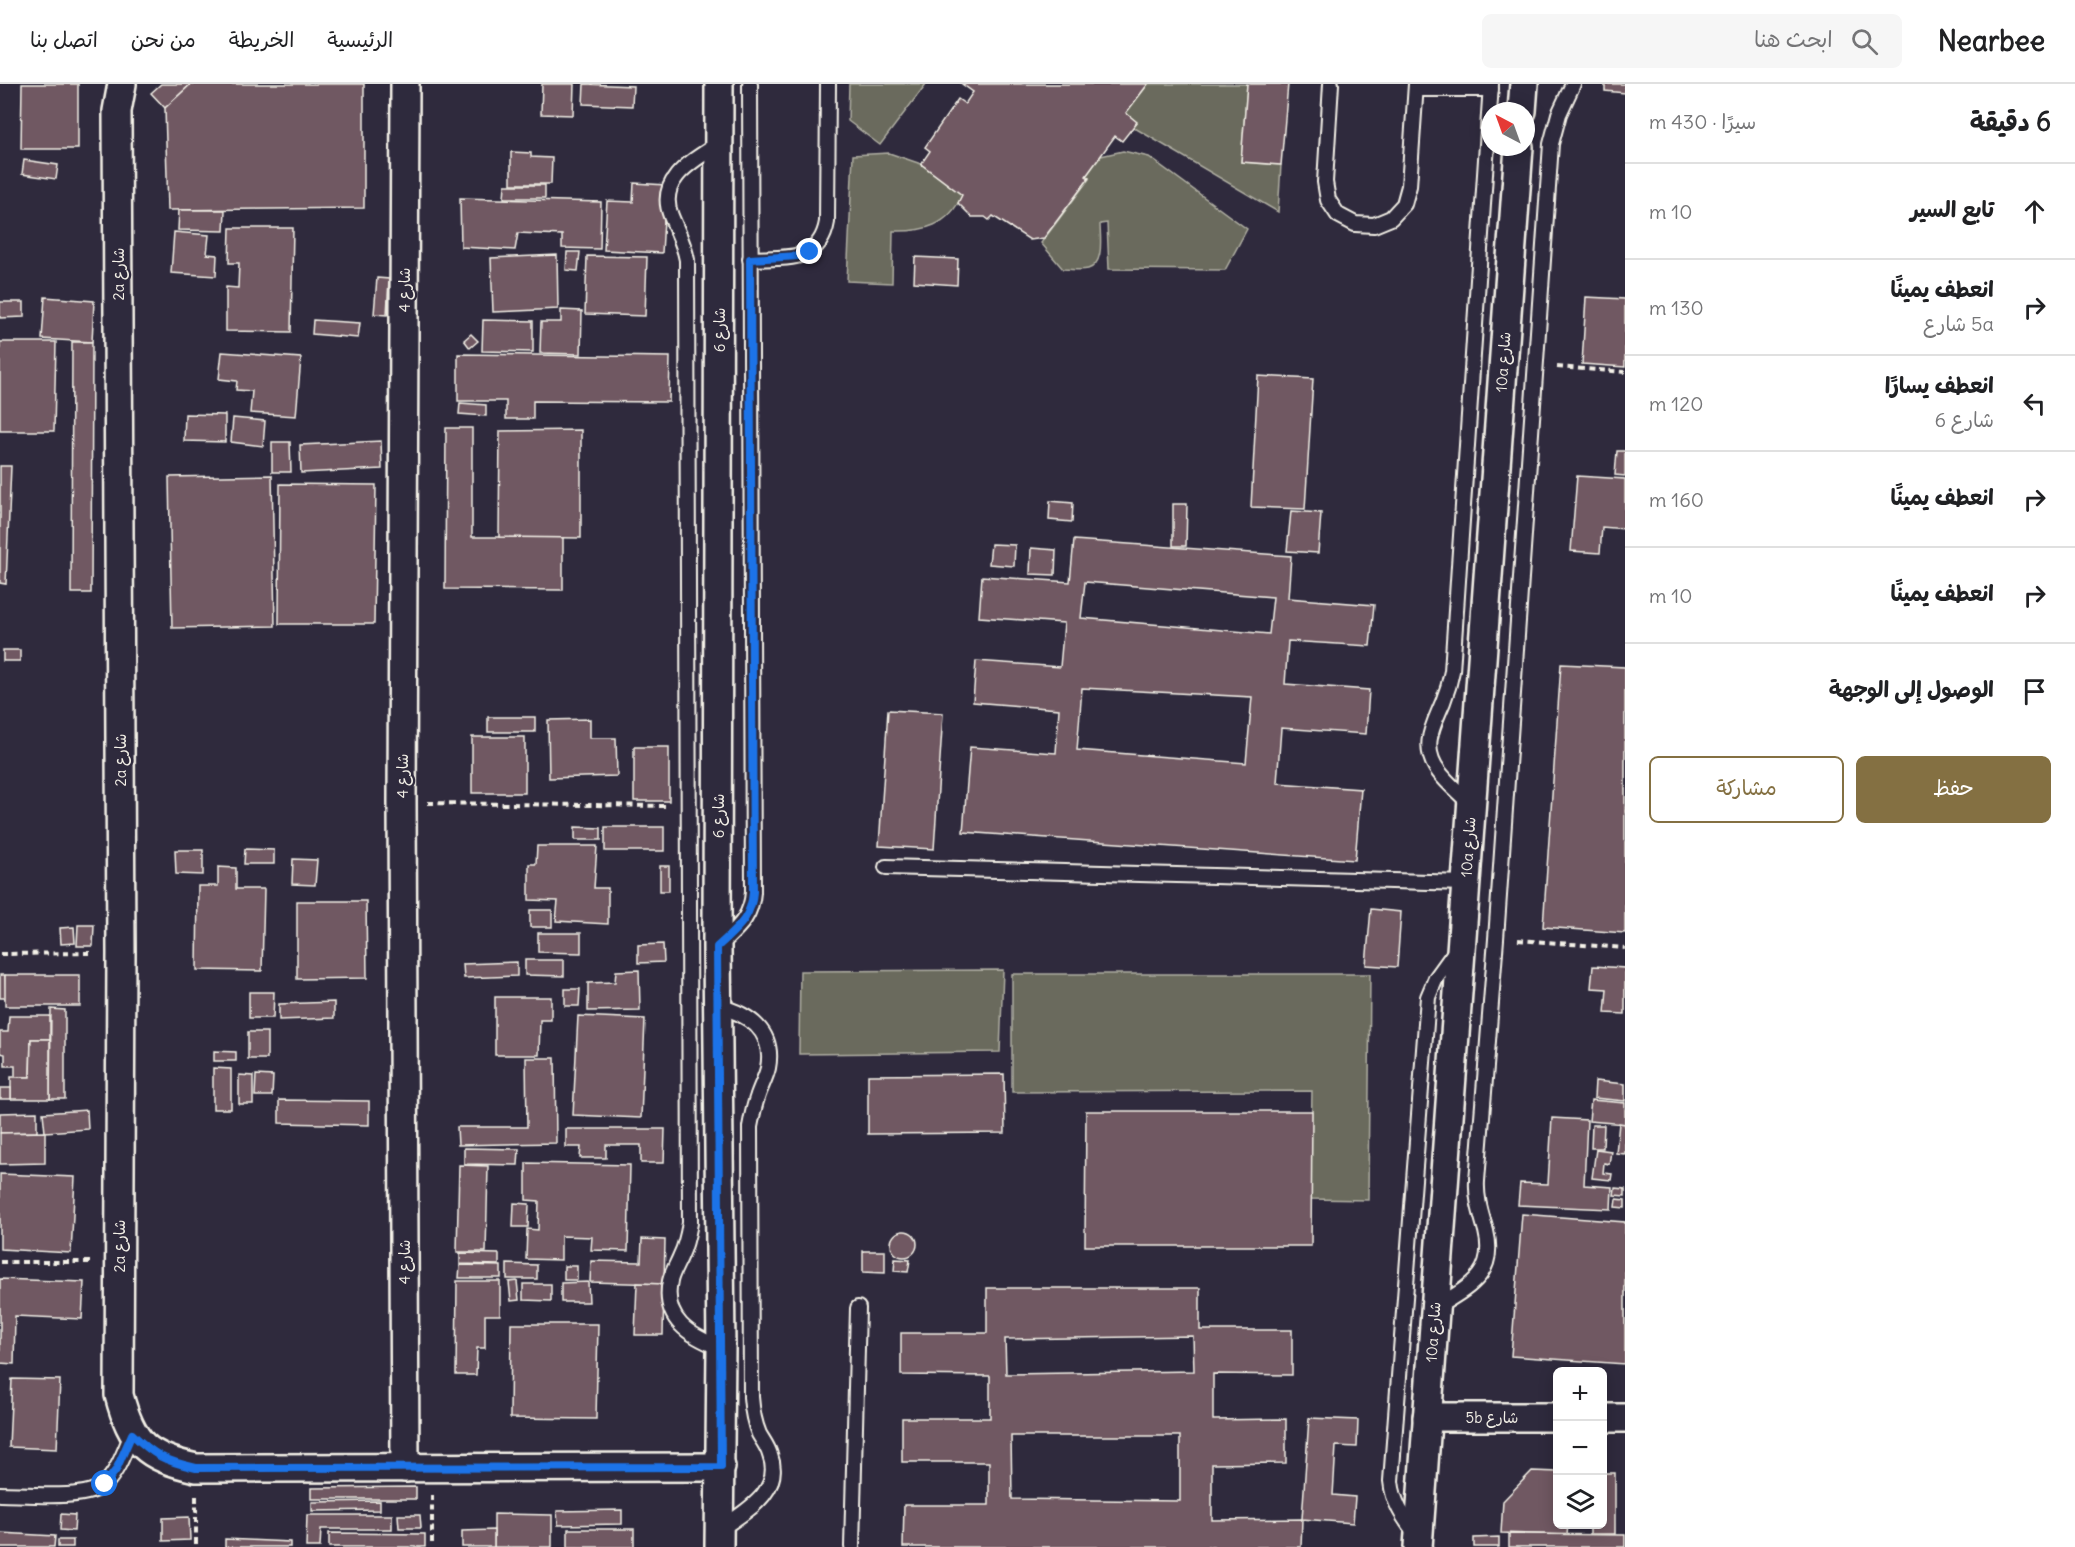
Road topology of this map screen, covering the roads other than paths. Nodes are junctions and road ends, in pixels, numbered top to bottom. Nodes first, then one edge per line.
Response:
1 (122, 84) edge
2 (405, 84) edge
3 (719, 84) edge
4 (750, 84) edge
5 (828, 84) edge
6 (1331, 84) edge
7 (1524, 84) edge
8 (1572, 84) edge
9 (1491, 86) edge
10 (1416, 87) edge
11 (1523, 102) edge
12 (720, 143) junction
13 (1518, 156) edge
14 (750, 259) junction
15 (1471, 805) junction
16 (886, 867) dead end
17 (1466, 883) junction
18 (1461, 942) junction
19 (717, 947) junction
20 (718, 1006) junction
21 (858, 1308) dead end
22 (1435, 1308) junction
23 (721, 1348) junction
24 (1427, 1417) junction
25 (1553, 1417) edge
26 (1607, 1418) edge
27 (1625, 1418) edge
28 (132, 1434) junction
29 (721, 1467) junction
30 (405, 1468) junction
31 (0, 1494) edge
32 (719, 1538) edge
33 (1418, 1542) edge
34 (852, 1547) edge

1 - 28 street, 2a شارع
2 - 30 street, شارع 4
3 - 12 street, شارع 6
4 - 14 lane
5 - 14 lane
6 - 10 lane
7 - 11 street
8 - 22 lane
9 - 10 lane
9 - 15 lane
12 - 19 street, شارع 6
12 - 23 lane
13 - 15 street, 10a شارع
14 - 19 lane
15 - 17 street, 10a شارع
16 - 17 lane
17 - 18 street, 10a شارع
18 - 22 street, 10a شارع
18 - 33 lane
19 - 20 street, شارع 6
20 - 23 street, شارع 6
20 - 32 lane
21 - 34 lane
22 - 24 street, 10a شارع
23 - 29 street, شارع 6
24 - 25 street, 5b شارع
24 - 33 street, 10a شارع
26 - 27 street
28 - 30 street
28 - 31 lane
29 - 30 street
29 - 32 street, شارع 6

